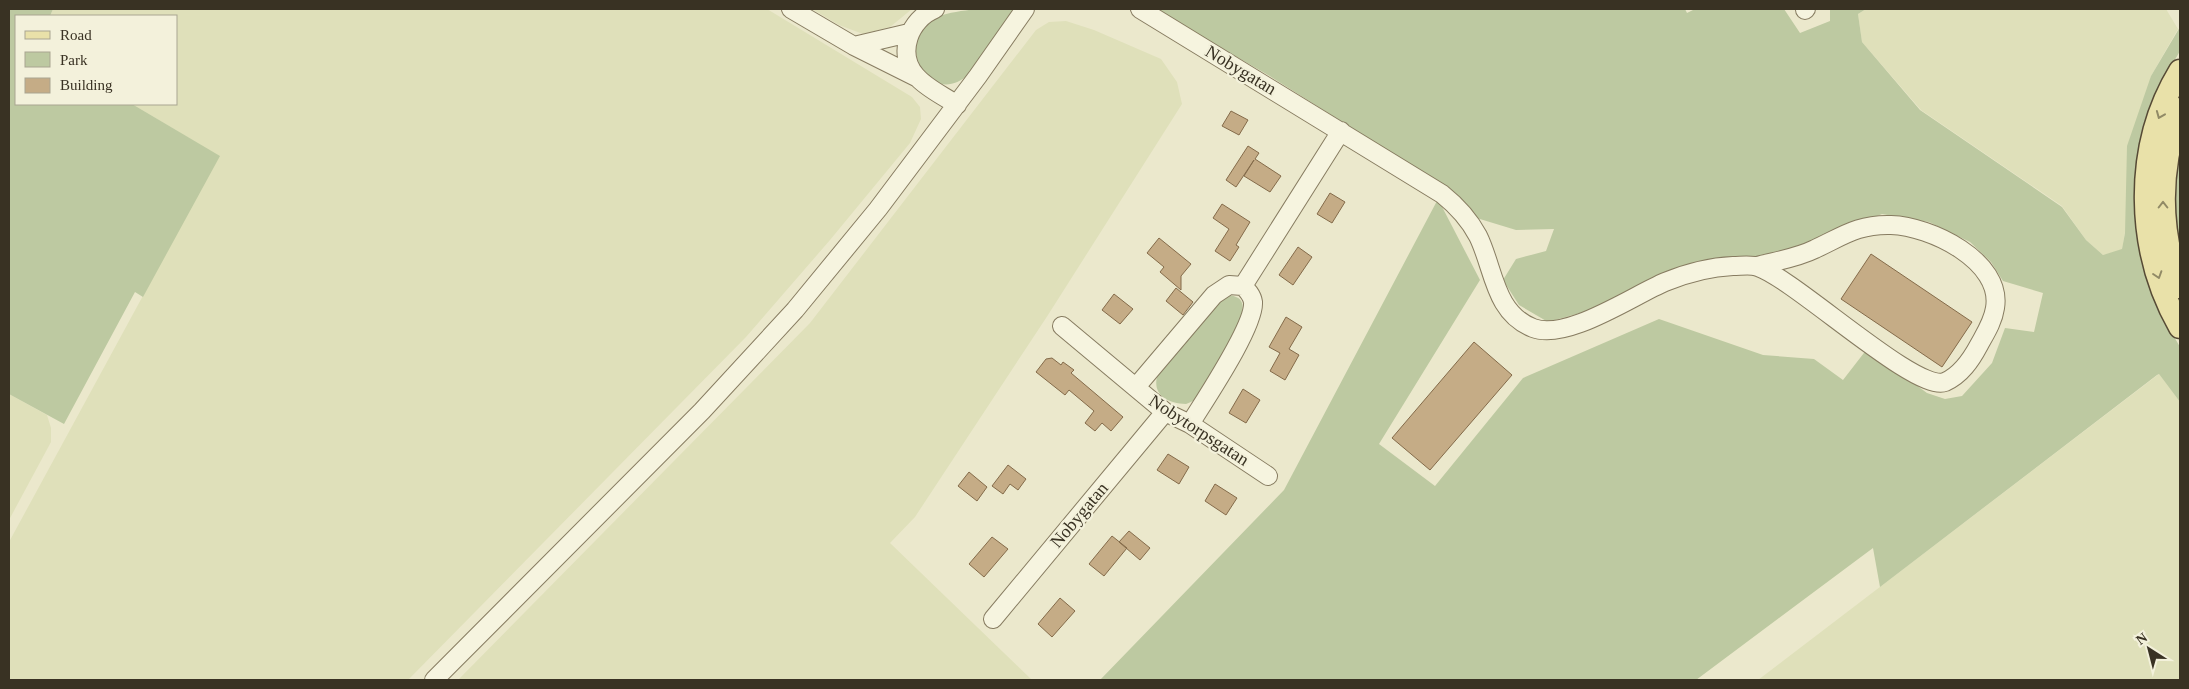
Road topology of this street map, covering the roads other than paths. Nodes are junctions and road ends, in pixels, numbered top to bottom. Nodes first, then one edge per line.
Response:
1 (792, 9) edge
2 (935, 9) edge
3 (1024, 9) edge
4 (1140, 9) edge
5 (910, 33) junction
6 (854, 46) junction
7 (2180, 71) edge
8 (916, 77) junction
9 (957, 105) junction
10 (2180, 109) edge
11 (1341, 131) junction
12 (1757, 266) junction
13 (1243, 286) junction
14 (2180, 287) edge
15 (1062, 326) dead end
16 (2180, 327) edge
17 (1136, 387) junction
18 (1165, 412) junction
19 (1190, 424) junction
20 (1268, 476) dead end
21 (993, 619) dead end
22 (434, 680) edge

1 - 6 street
2 - 5 street
3 - 9 street
4 - 11 street, Nobygatan
5 - 6 street
5 - 8 street
6 - 8 street
7 -> 16 main road
8 - 9 street
9 - 22 street
14 -> 10 main road
11 - 12 street, Nobygatan
11 - 13 street
12 - 12 street, Nobygatan
13 - 17 street
13 - 19 street
15 - 17 street, Nobytorpsgatan
17 - 18 street, Nobytorpsgatan
18 - 19 street, Nobytorpsgatan
18 - 21 street, Nobygatan
19 - 20 street, Nobytorpsgatan

